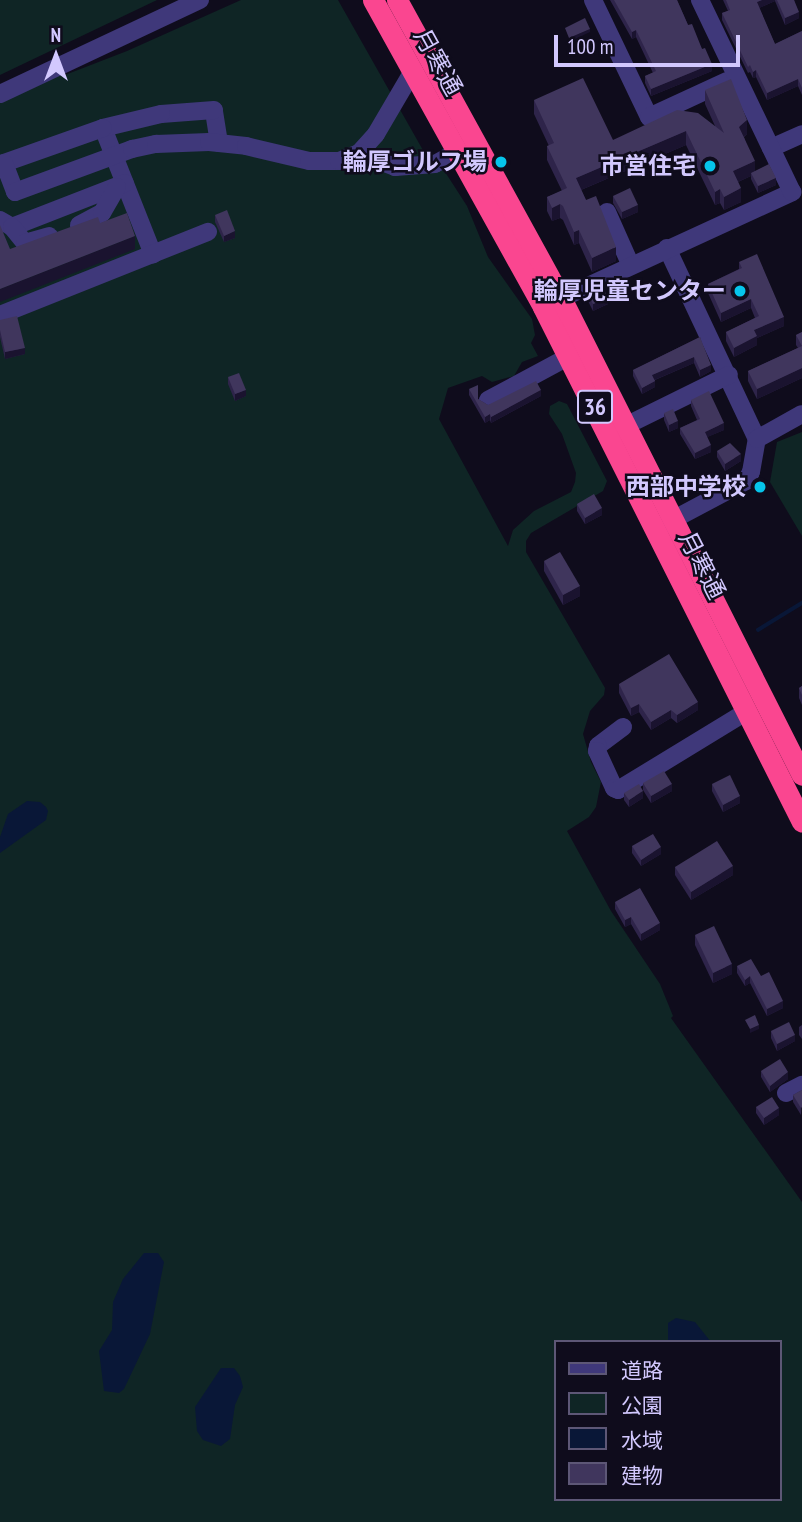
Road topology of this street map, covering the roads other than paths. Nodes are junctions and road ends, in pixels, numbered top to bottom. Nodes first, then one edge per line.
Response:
1 (200, 0) edge
2 (373, 0) edge
3 (397, 0) edge
4 (593, 0) edge
5 (700, 0) edge
6 (413, 71) junction
7 (737, 77) junction
8 (0, 94) edge
9 (103, 128) junction
10 (802, 134) edge
11 (219, 143) junction
12 (771, 148) junction
13 (457, 152) junction
14 (359, 153) junction
15 (114, 156) junction
16 (121, 185) junction
17 (8, 195) edge
18 (607, 212) dead end
19 (3, 223) edge
20 (208, 232) dead end
21 (667, 248) junction
22 (153, 254) junction
23 (631, 266) junction
24 (552, 303) junction
25 (0, 315) edge
26 (568, 357) junction
27 (729, 375) junction
28 (488, 400) dead end
29 (802, 414) edge
30 (617, 430) junction
31 (757, 439) junction
32 (664, 524) junction
33 (746, 712) junction
34 (623, 727) dead end
35 (802, 775) edge
36 (802, 822) edge
37 (802, 1084) edge
38 (786, 1093) dead end

1 - 8 street
2 - 6 highway, 月寒通 / 36
3 - 24 highway, 月寒通 / 36
4 - 7 street
5 - 7 street
6 - 13 highway, 月寒通 / 36
6 - 14 street
7 - 12 street
9 - 11 street
9 - 15 street
9 - 17 street
10 - 12 street
11 - 14 street
11 - 15 street
12 - 21 street
13 - 14 street
13 - 24 highway, 月寒通 / 36
15 - 16 street
15 - 17 street
16 - 19 street
16 - 22 street
18 - 23 street
20 - 22 street
21 - 23 street
21 - 27 street
22 - 25 street
23 - 24 street
24 - 26 highway, 月寒通 / 36
24 - 30 highway, 月寒通 / 36
26 - 28 street
26 - 30 highway, 月寒通 / 36
27 - 30 street
27 - 31 street
29 - 31 street
30 - 32 highway, 月寒通 / 36
31 - 32 street
32 - 33 highway, 月寒通 / 36
32 - 35 highway, 月寒通 / 36
33 - 34 street
33 - 36 highway, 月寒通 / 36
37 - 38 street

